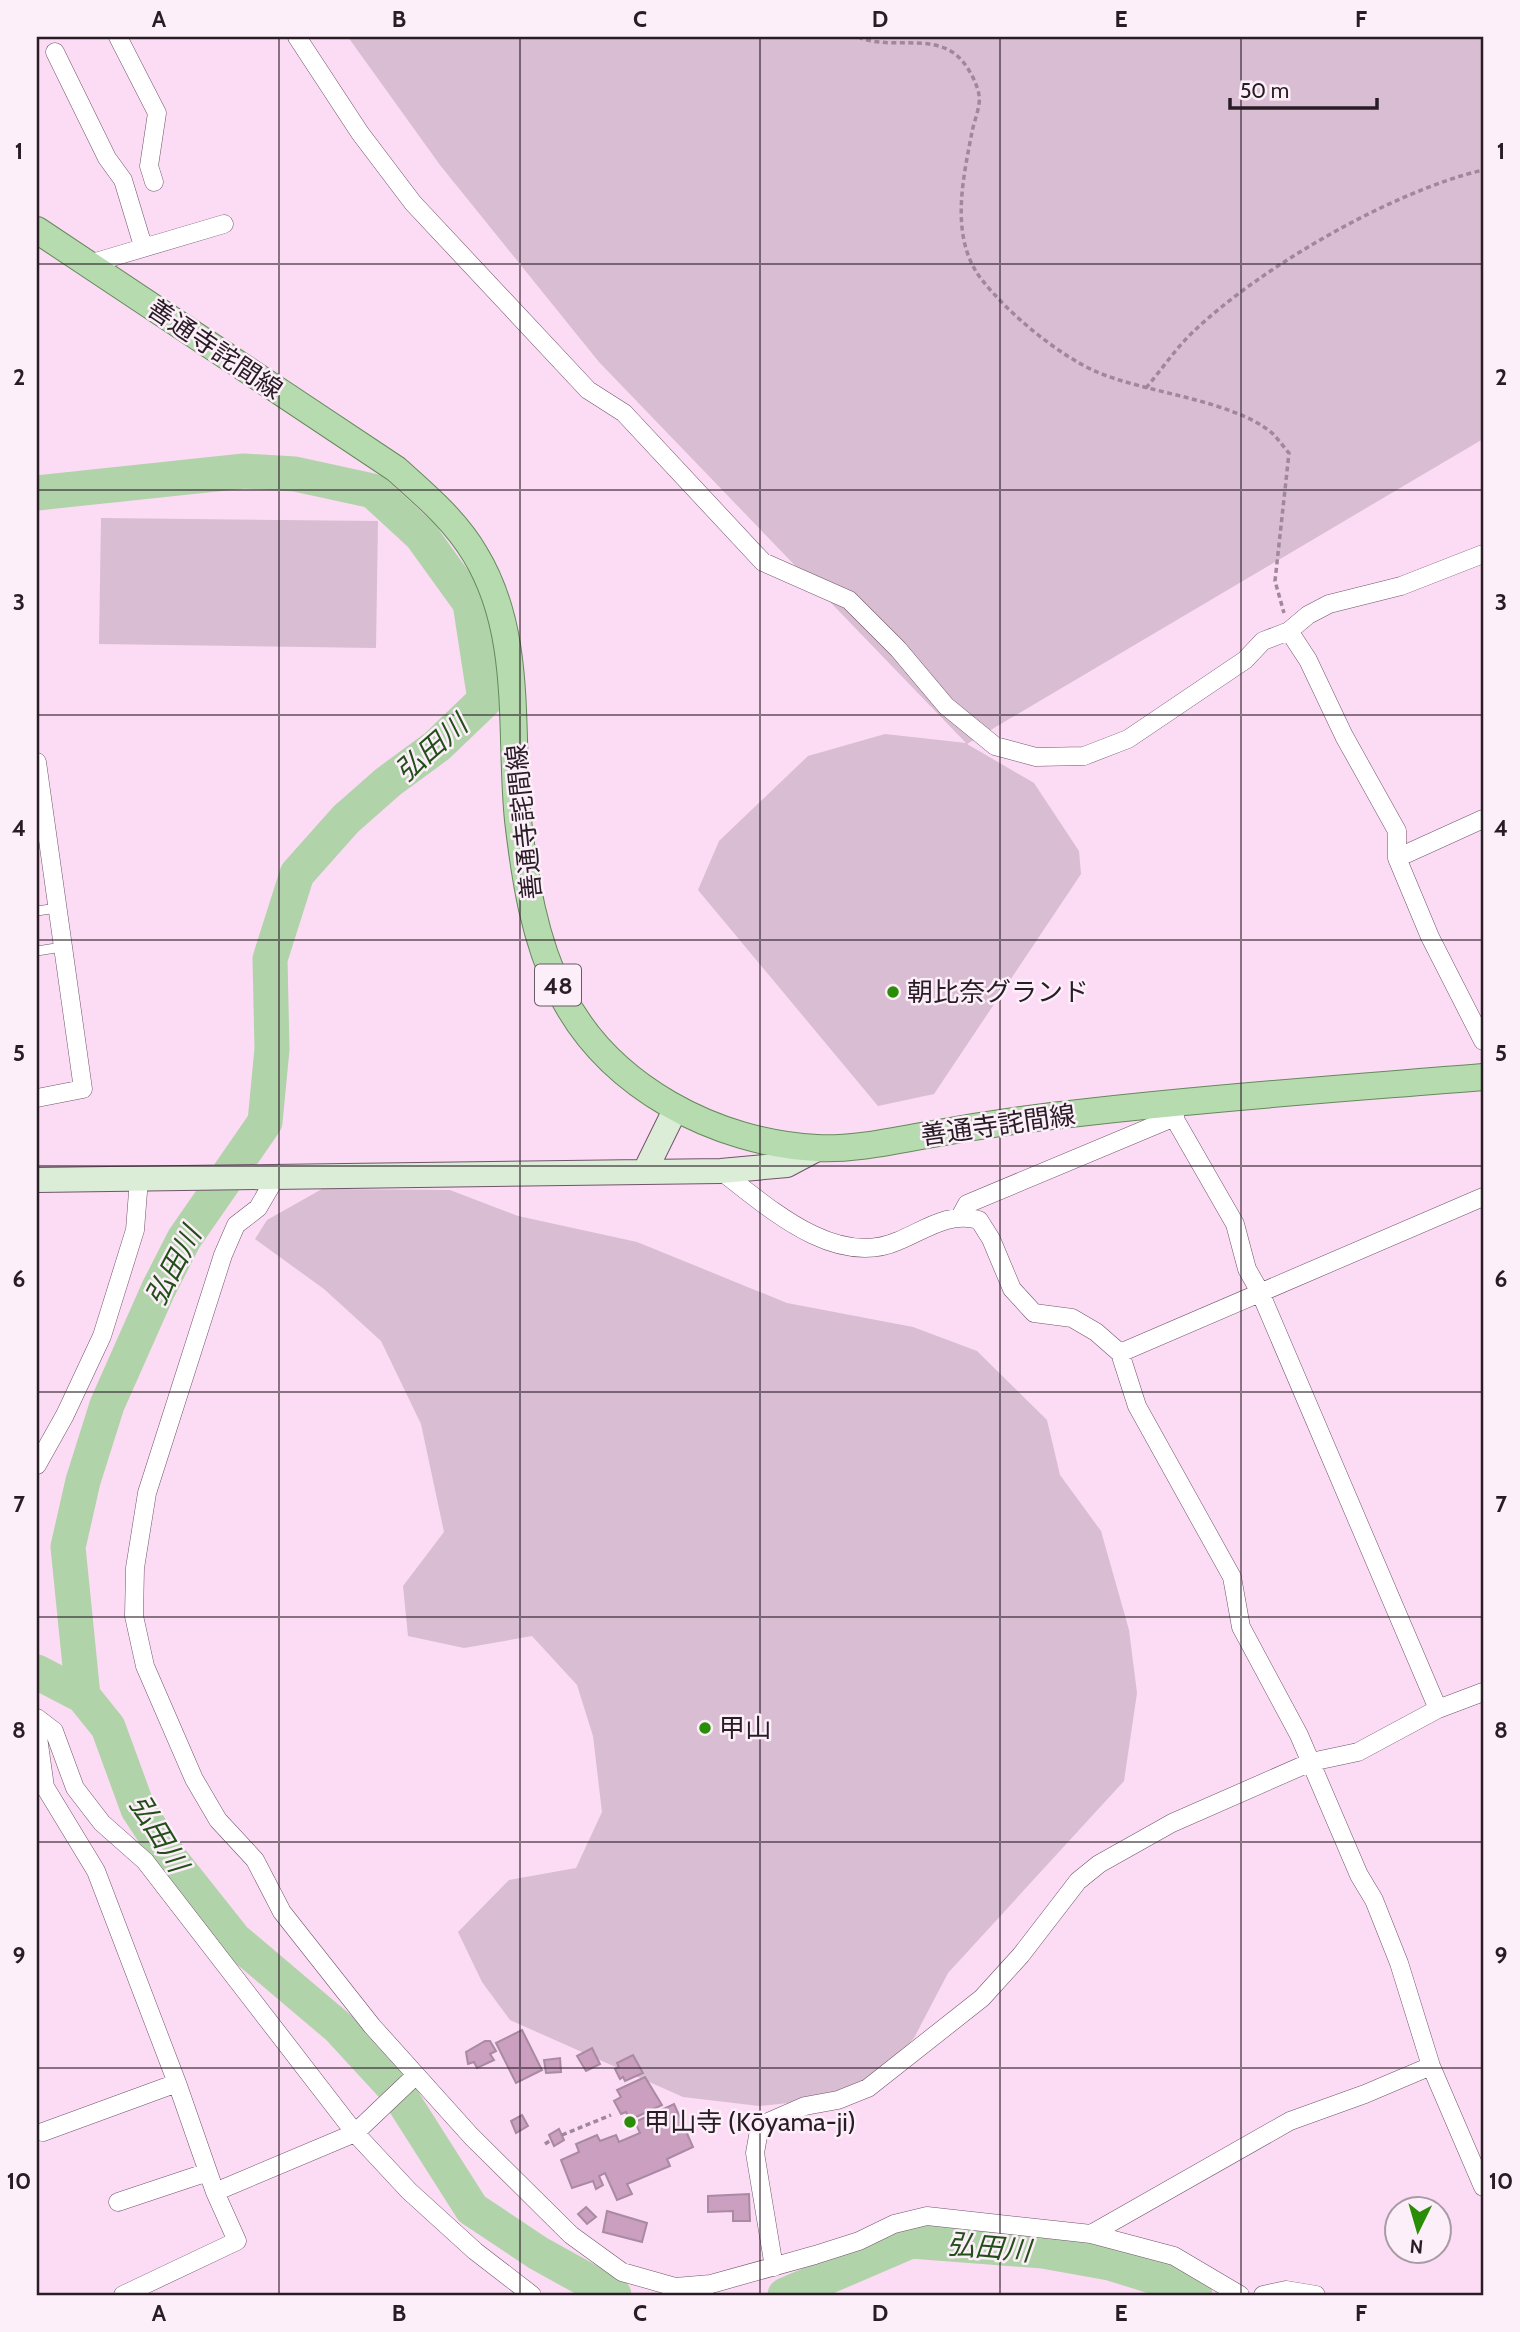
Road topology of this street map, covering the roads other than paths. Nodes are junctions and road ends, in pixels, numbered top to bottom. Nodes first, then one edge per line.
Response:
1 (118, 37) edge
2 (297, 37) edge
3 (55, 52) dead end
4 (154, 182) dead end
5 (224, 224) dead end
6 (37, 230) edge
7 (143, 246) junction
8 (89, 264) junction
9 (1483, 554) edge
10 (1289, 631) junction
11 (37, 762) edge
12 (1483, 819) edge
13 (41, 821) edge
14 (1397, 858) junction
15 (44, 864) edge
16 (57, 908) junction
17 (37, 911) edge
18 (62, 947) junction
19 (37, 951) edge
20 (1483, 1041) edge
21 (1483, 1077) edge
22 (37, 1098) edge
23 (676, 1108) junction
24 (1170, 1110) junction
25 (819, 1148) junction
26 (645, 1171) junction
27 (721, 1171) junction
28 (139, 1179) junction
29 (268, 1179) junction
30 (37, 1180) edge
31 (1483, 1197) edge
32 (961, 1215) junction
33 (1260, 1292) junction
34 (1120, 1353) junction
35 (37, 1465) edge
36 (1483, 1692) edge
37 (1437, 1709) junction
38 (37, 1718) edge
39 (37, 1730) edge
40 (1311, 1762) junction
41 (1431, 2066) junction
42 (415, 2076) junction
43 (177, 2083) junction
44 (43, 2132) dead end
45 (355, 2133) junction
46 (208, 2172) junction
47 (1483, 2187) edge
48 (215, 2192) junction
49 (118, 2202) dead end
50 (1091, 2234) junction
51 (774, 2267) junction
52 (123, 2295) edge
53 (532, 2295) edge
54 (1240, 2295) edge
55 (1263, 2295) edge
56 (1316, 2295) edge

1 - 4 street
2 - 10 street
3 - 7 street
5 - 7 street
6 - 8 main road, 善通寺詫間線 / 48
7 - 8 street
8 - 23 main road, 善通寺詫間線 / 48
9 - 10 street
10 - 14 street
11 - 13 street
12 - 14 street
13 - 15 street
14 - 20 street
15 - 16 street
16 - 17 lane
16 - 18 street
18 - 19 lane
18 - 22 street
21 - 24 main road, 善通寺詫間線 / 48
23 - 25 main road, 善通寺詫間線 / 48
23 - 26 street
24 - 25 main road, 善通寺詫間線 / 48
24 - 32 street
24 - 33 street
25 - 27 street
26 - 27 street
26 - 29 street
27 - 32 street
28 - 29 street
28 - 30 street
28 - 35 street
29 - 42 street
31 - 33 street
32 - 34 street
33 - 34 street
33 - 37 street
34 - 40 street
36 - 37 street
37 - 40 street
38 - 45 street
39 - 43 street
40 - 41 street
40 - 51 street
41 - 47 street
41 - 50 street
42 - 45 street
42 - 51 street
43 - 44 street
43 - 46 street
45 - 48 street
45 - 53 street
46 - 48 street
46 - 49 street
48 - 52 street
50 - 51 street
50 - 54 street
55 - 56 street

